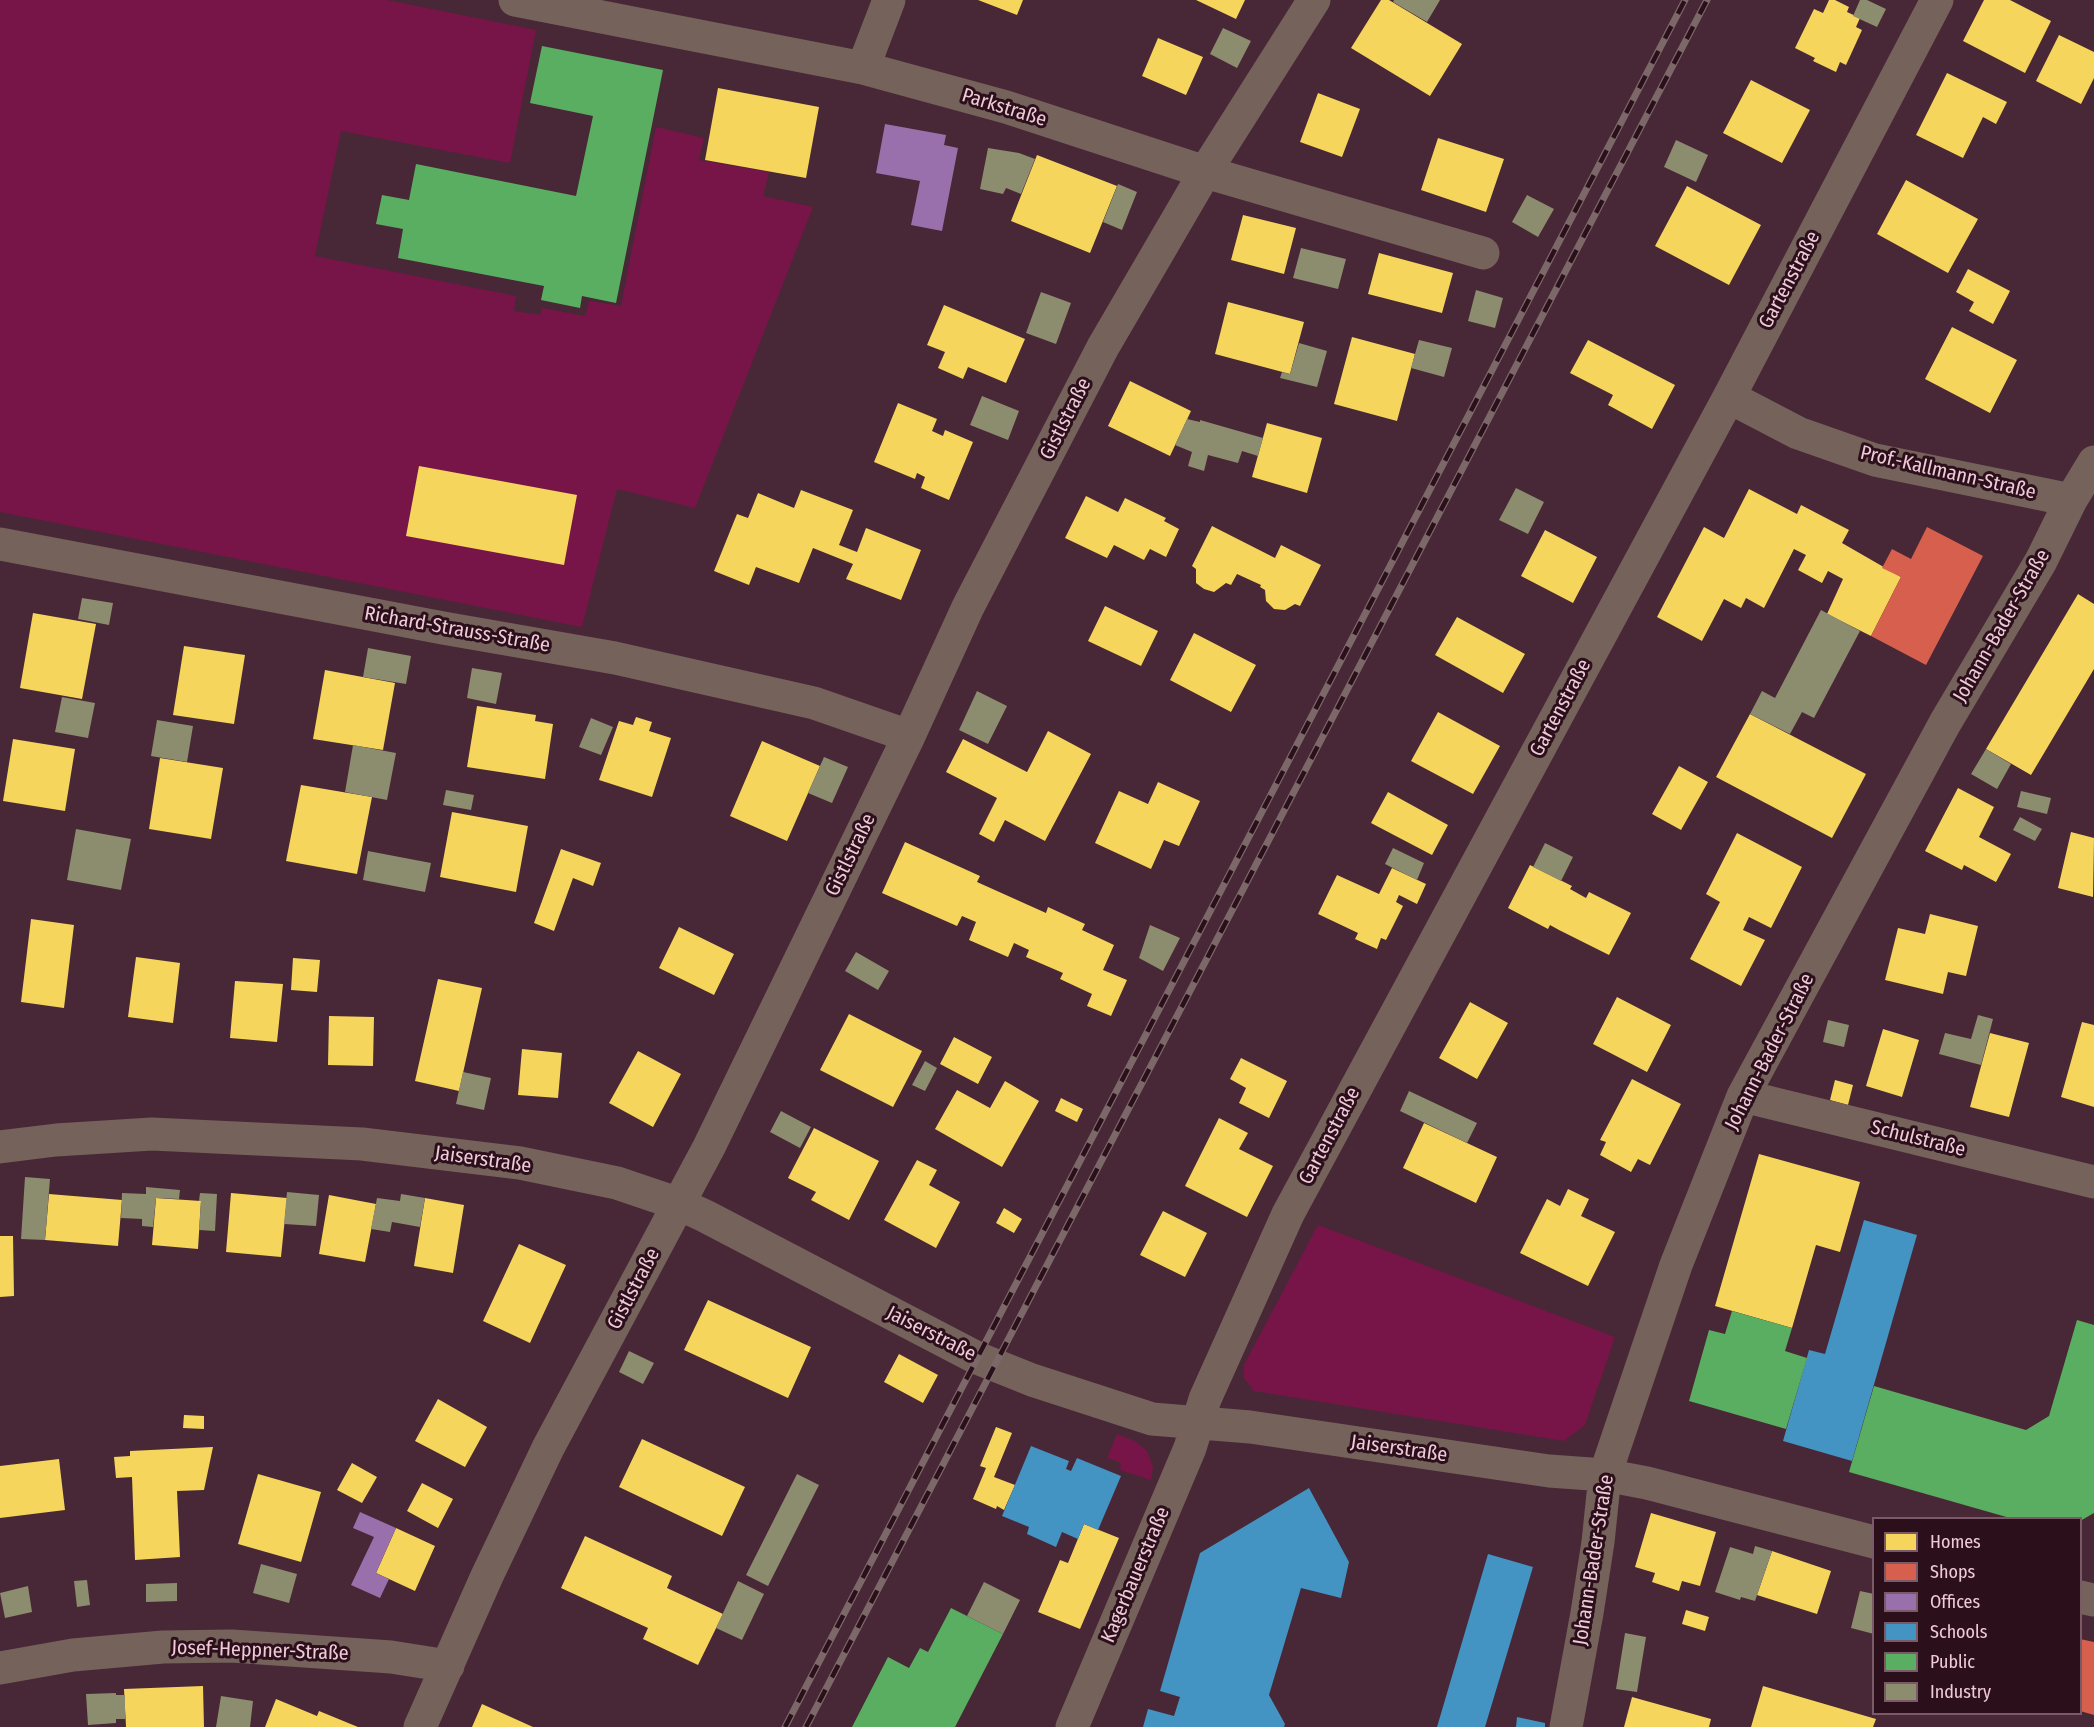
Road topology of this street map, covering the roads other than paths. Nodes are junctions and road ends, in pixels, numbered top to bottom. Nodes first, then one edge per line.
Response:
1 (515, 0) edge
2 (889, 0) edge
3 (1314, 0) edge
4 (1937, 0) edge
5 (863, 68) junction
6 (1205, 172) junction
7 (1483, 253) dead end
8 (1729, 397) junction
9 (2094, 462) edge
10 (2071, 500) junction
11 (0, 544) edge
12 (909, 736) junction
13 (1743, 1096) junction
14 (0, 1147) edge
15 (2094, 1182) edge
16 (680, 1204) junction
17 (1198, 1423) junction
18 (1605, 1475) junction
19 (1872, 1541) edge
20 (448, 1666) junction
21 (0, 1668) edge
22 (420, 1727) edge
23 (1072, 1727) edge
24 (1566, 1727) edge

1 - 5 street, Parkstraße
2 - 5 street
3 - 6 street, Gistlstraße
4 - 8 street, Gartenstraße
5 - 6 street, Parkstraße
6 - 7 street, Parkstraße
6 - 12 street, Gistlstraße
8 - 10 street, Prof.-Kallmann-Straße
8 - 17 street, Gartenstraße
9 - 10 street, Johann-Bader-Straße
10 - 13 street, Johann-Bader-Straße
11 - 12 street, Richard-Strauss-Straße
12 - 16 street, Gistlstraße
13 - 15 street, Schulstraße
13 - 18 street, Johann-Bader-Straße
14 - 16 street, Jaiserstraße
16 - 17 street, Jaiserstraße
16 - 20 street, Gistlstraße
17 - 18 street, Jaiserstraße
17 - 23 street, Kagerbauerstraße
18 - 19 street, Jaiserstraße
18 - 24 street, Johann-Bader-Straße
20 - 21 street, Josef-Heppner-Straße
20 - 22 street, Gistlstraße

